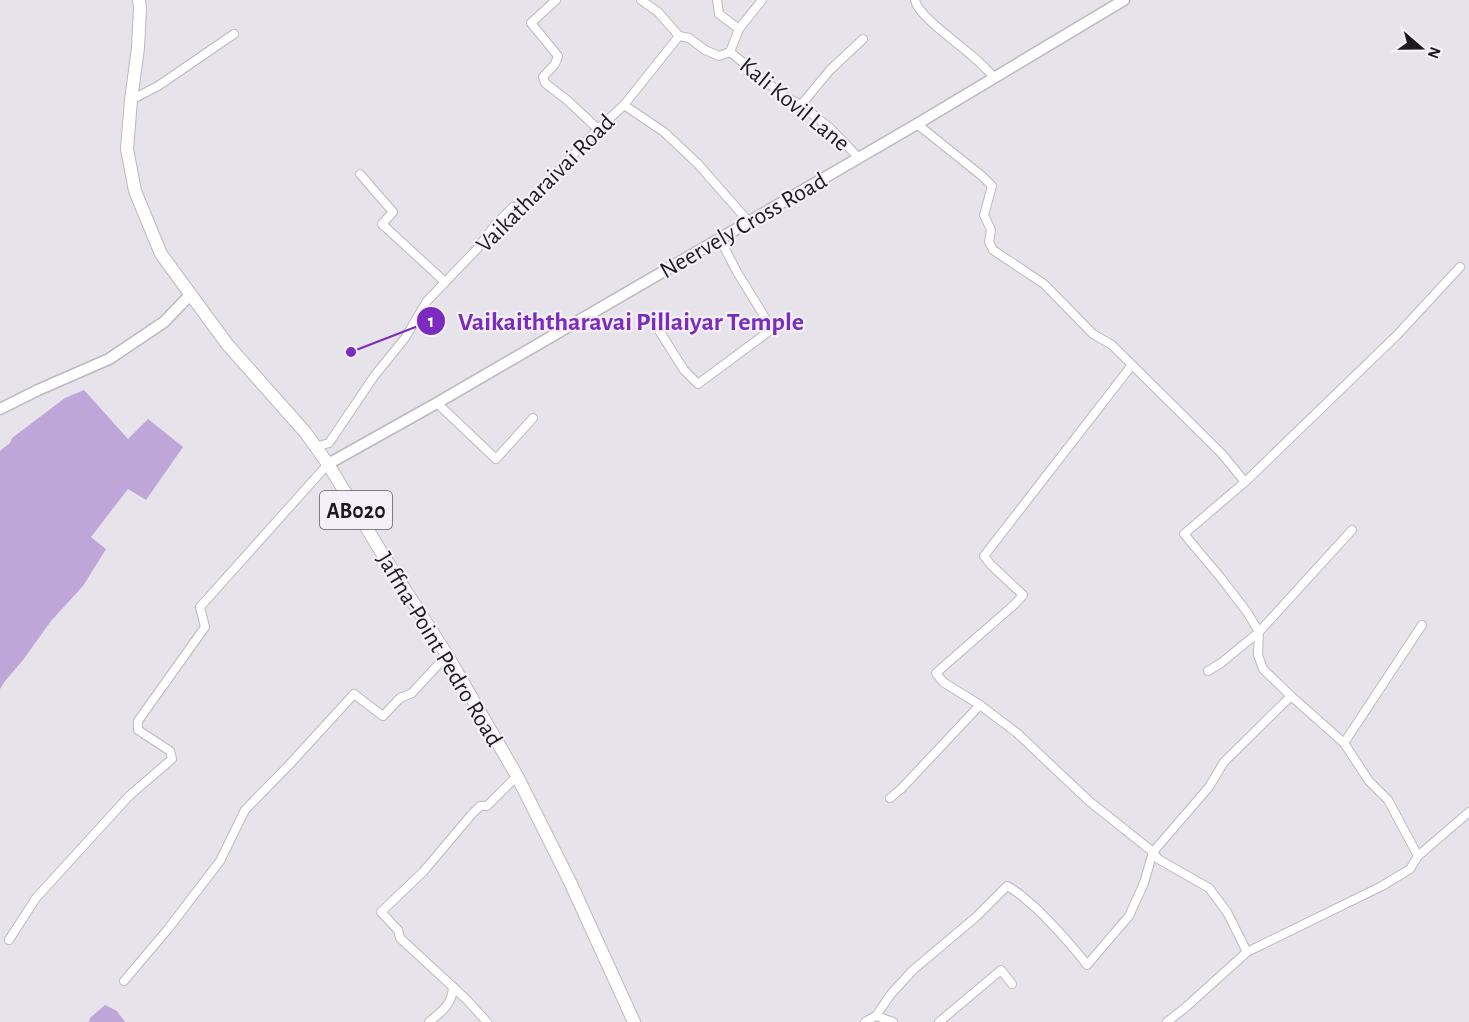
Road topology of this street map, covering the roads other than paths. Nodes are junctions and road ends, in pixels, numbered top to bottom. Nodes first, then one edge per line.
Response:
1 (139, 0) edge
2 (556, 0) edge
3 (641, 0) edge
4 (717, 0) edge
5 (762, 0) edge
6 (915, 0) edge
7 (1124, 0) edge
8 (739, 29) junction
9 (234, 34) dead end
10 (679, 36) junction
11 (863, 39) dead end
12 (730, 52) junction
13 (995, 78) junction
14 (131, 100) junction
15 (624, 105) junction
16 (801, 105) junction
17 (917, 124) junction
18 (598, 129) junction
19 (859, 158) junction
20 (360, 174) dead end
21 (749, 222) junction
22 (720, 239) junction
23 (1460, 267) dead end
24 (445, 282) junction
25 (190, 295) junction
26 (660, 332) dead end
27 (1132, 365) junction
28 (437, 403) junction
29 (0, 409) edge
30 (532, 418) dead end
31 (316, 447) junction
32 (328, 464) junction
33 (1245, 482) junction
34 (1352, 530) dead end
35 (1422, 625) dead end
36 (1259, 632) junction
37 (447, 655) junction
38 (1208, 671) dead end
39 (1291, 696) junction
40 (980, 705) junction
41 (1344, 743) junction
42 (517, 776) junction
43 (890, 798) dead end
44 (1469, 812) edge
45 (1153, 852) junction
46 (1418, 856) junction
47 (9, 940) dead end
48 (1247, 952) junction
49 (124, 981) dead end
50 (1012, 984) dead end
51 (453, 987) junction
52 (876, 1016) junction
53 (429, 1022) edge
54 (487, 1022) edge
55 (634, 1022) edge
56 (865, 1022) edge
57 (894, 1022) edge
58 (939, 1022) edge
59 (1167, 1022) edge

1 - 14 main road, Jaffna-Point Pedro Road / AB020
2 - 18 street
3 - 10 street
4 - 8 street
5 - 8 street
6 - 13 street
7 - 13 street, Neervely Cross Road
8 - 12 street
9 - 14 street
10 - 12 street
10 - 15 street, Vaikatharaivai Road
11 - 16 street
12 - 16 street, Kali Kovil Lane
13 - 17 street, Neervely Cross Road
14 - 25 main road, Jaffna-Point Pedro Road / AB020
15 - 18 street, Vaikatharaivai Road
15 - 21 street
16 - 19 street, Kali Kovil Lane
17 - 19 street, Neervely Cross Road
17 - 27 street
18 - 24 street, Vaikatharaivai Road
19 - 21 street, Neervely Cross Road
20 - 24 street
21 - 22 street, Neervely Cross Road
22 - 26 street
22 - 28 street, Neervely Cross Road
23 - 33 street
24 - 31 street, Vaikatharaivai Road
25 - 29 street
25 - 31 main road, Jaffna-Point Pedro Road / AB020
27 - 33 street
27 - 40 street
28 - 30 street
28 - 32 street, Neervely Cross Road
31 - 32 main road, Jaffna-Point Pedro Road / AB020
32 - 37 main road, Jaffna-Point Pedro Road / AB020
32 - 47 street
33 - 36 street
34 - 36 street
35 - 41 street
36 - 38 street
36 - 39 street
37 - 42 main road, Jaffna-Point Pedro Road / AB020
37 - 49 street
39 - 41 street
39 - 45 street
40 - 43 street
40 - 45 street
41 - 46 street
42 - 51 street
42 - 55 main road, Jaffna-Point Pedro Road / AB020
44 - 46 street
45 - 48 street
45 - 52 street
46 - 48 street
48 - 59 street
50 - 58 street
51 - 53 street
51 - 54 street
52 - 56 street
52 - 57 street

